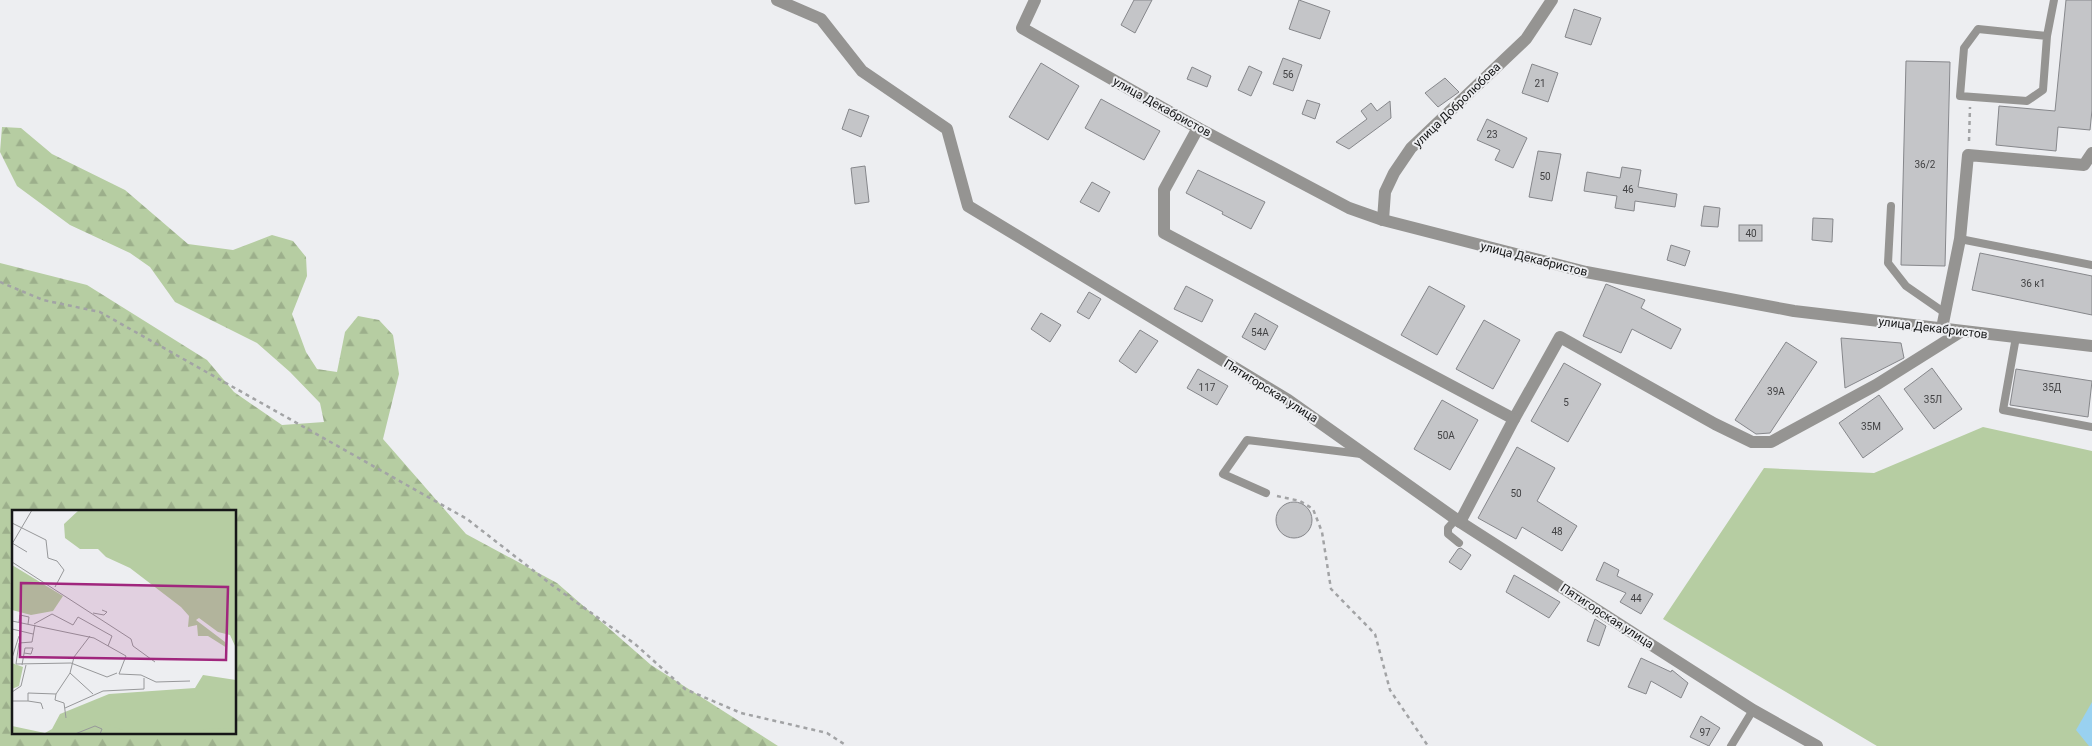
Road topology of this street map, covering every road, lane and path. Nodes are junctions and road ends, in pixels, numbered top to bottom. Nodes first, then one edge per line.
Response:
1 (777, 0) edge
2 (1035, 0) edge
3 (1552, 0) edge
4 (2054, 0) edge
5 (2047, 36) junction
6 (1970, 97) junction
7 (1198, 128) junction
8 (2092, 153) edge
9 (1968, 155) junction
10 (1890, 206) dead end
11 (1382, 220) junction
12 (1960, 239) junction
13 (2092, 265) edge
14 (0, 282) edge
15 (1945, 313) junction
16 (1942, 328) junction
17 (1962, 331) junction
18 (2016, 337) junction
19 (2092, 346) edge
20 (1514, 419) junction
21 (2092, 427) edge
22 (1365, 454) junction
23 (1266, 493) joint
24 (1458, 520) junction
25 (1459, 543) dead end
26 (1752, 710) junction
27 (847, 746) edge
28 (1428, 746) edge
29 (1731, 746) edge
30 (1817, 746) edge

1 - 22 street, Пятигорская улица
2 - 7 street, улица Декабристов
3 - 11 street, улица Добролюбова
4 - 5 lane
5 - 6 lane
5 - 6 lane
6 - 9 path
7 - 11 street, улица Декабристов
7 - 20 street
8 - 9 street
9 - 12 street
10 - 15 lane
11 - 16 street, улица Декабристов
12 - 13 lane
12 - 15 street
14 - 27 path
15 - 16 street
16 - 17 street, улица Декабристов
17 - 18 street, улица Декабристов
17 - 20 street
18 - 19 street, улица Декабристов
18 - 21 lane
20 - 24 street
22 - 23 lane
22 - 24 street, Пятигорская улица
23 - 28 path
24 - 25 lane
24 - 26 street, Пятигорская улица
26 - 29 lane
26 - 30 street, Пятигорская улица

